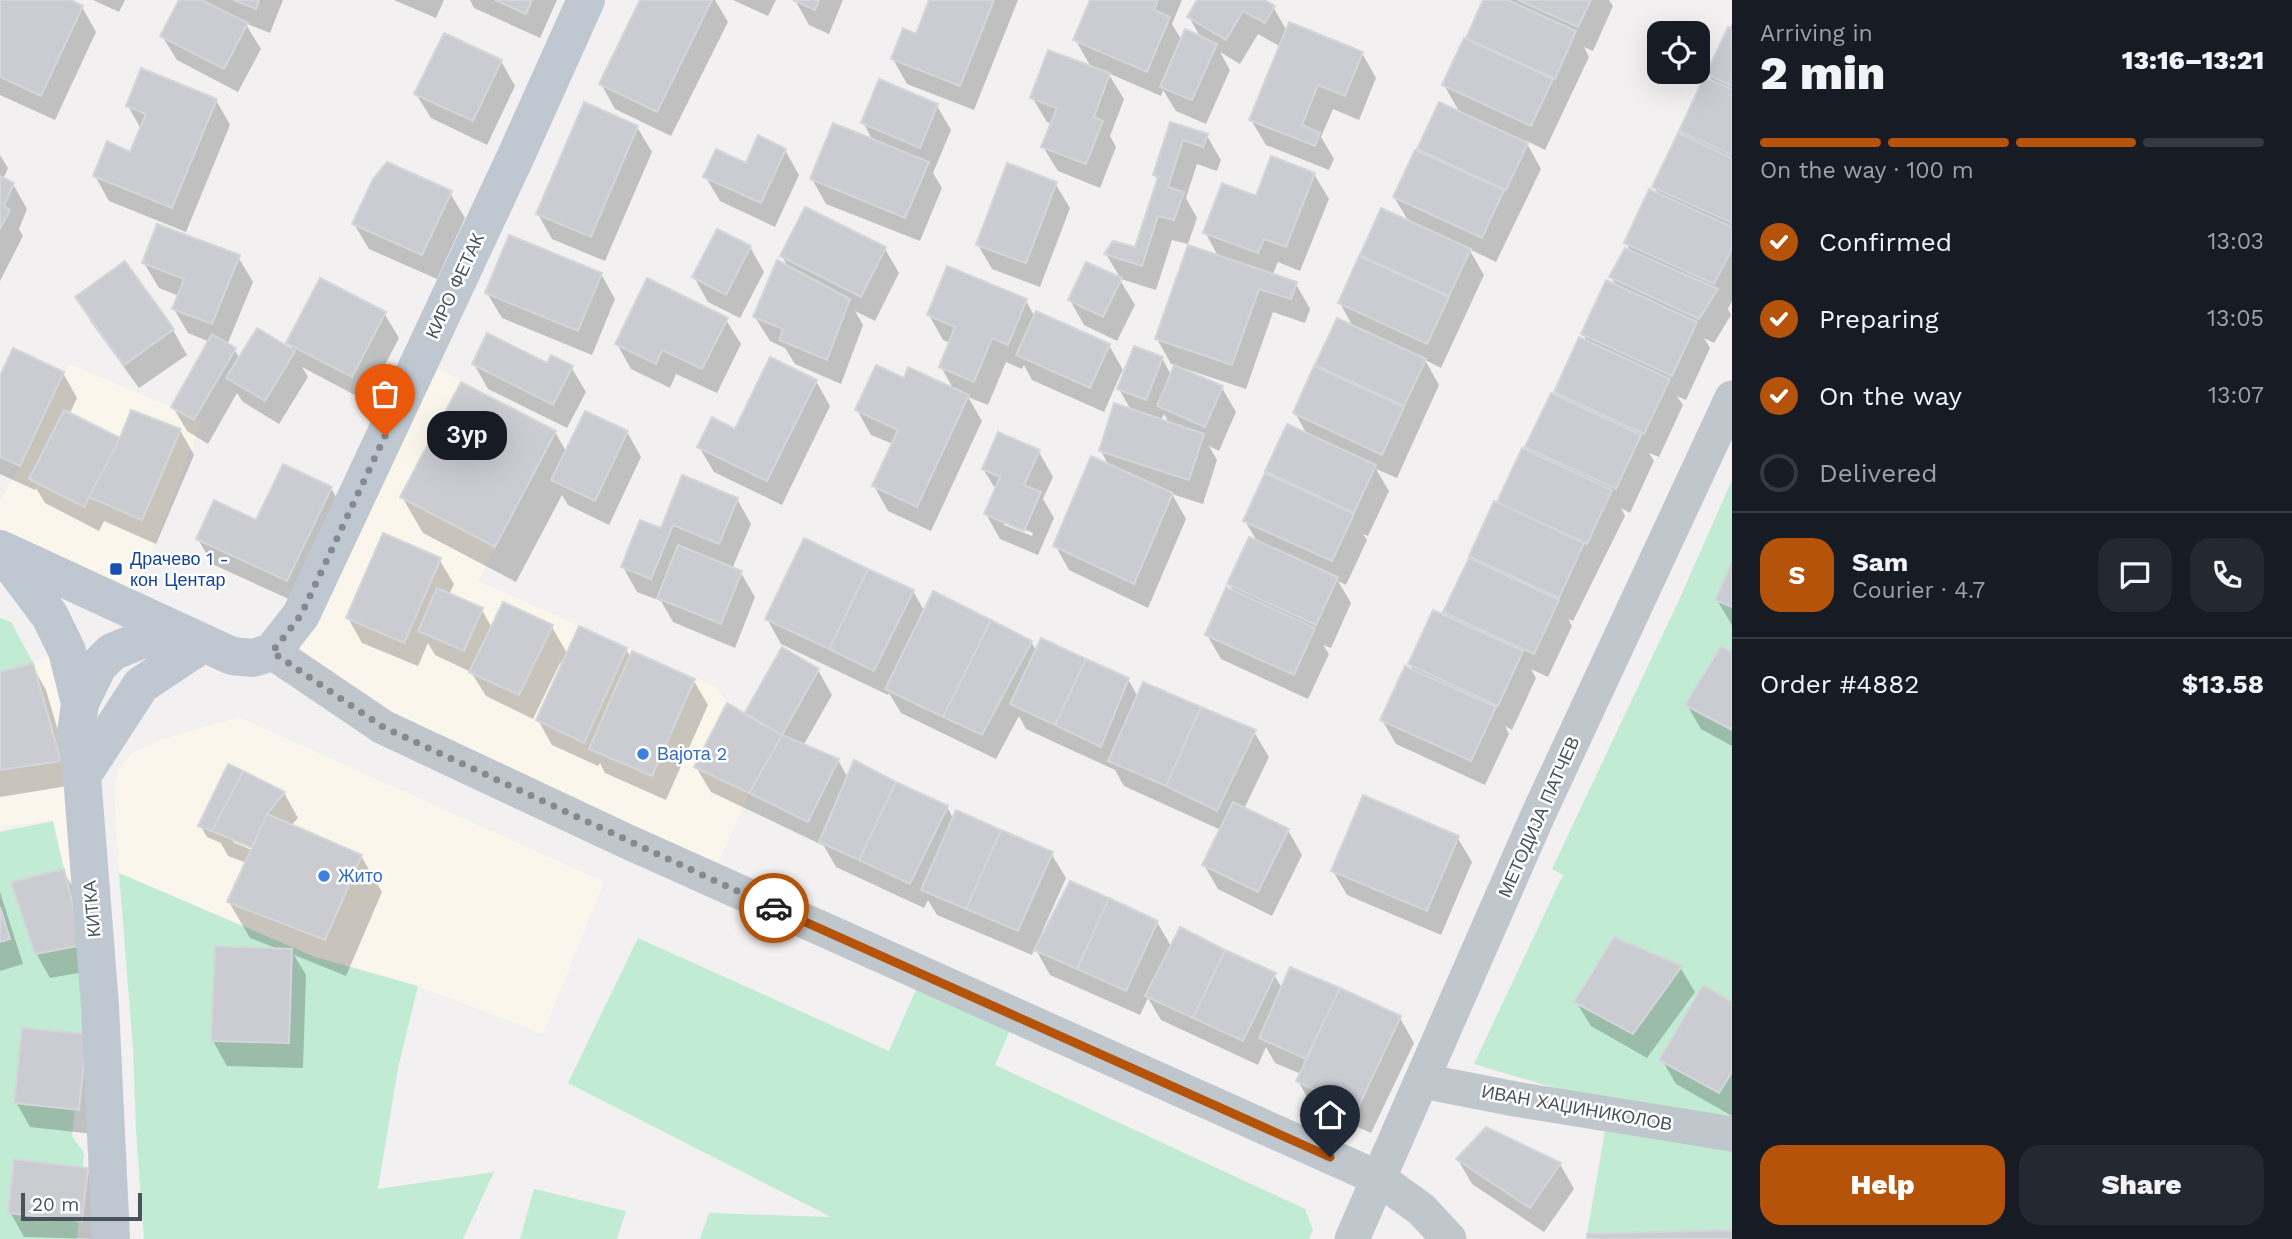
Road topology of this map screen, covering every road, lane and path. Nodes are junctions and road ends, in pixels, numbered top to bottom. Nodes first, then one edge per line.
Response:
1 (586, 0) edge
2 (1732, 398) edge
3 (0, 550) edge
4 (187, 636) junction
5 (272, 652) junction
6 (80, 704) junction
7 (82, 776) junction
8 (1423, 1081) junction
9 (1732, 1134) edge
10 (1378, 1178) junction
11 (111, 1239) edge
12 (1352, 1239) edge
13 (1449, 1239) edge

1 - 5 main road, КИРО ФЕТАК
2 - 8 street, МЕТОДИЈА ПАТЧЕВ
3 - 4 main road
3 - 6 main road
4 - 5 main road
4 - 6 main road, КИТКА
4 - 7 main road
5 - 10 street
6 - 7 main road, КИТКА
7 - 11 main road, КИТКА
8 - 9 street, ИВАН ХАЏИНИКОЛОВ
8 - 10 street, МЕТОДИЈА ПАТЧЕВ
10 - 12 street, МЕТОДИЈА ПАТЧЕВ
10 - 13 street

